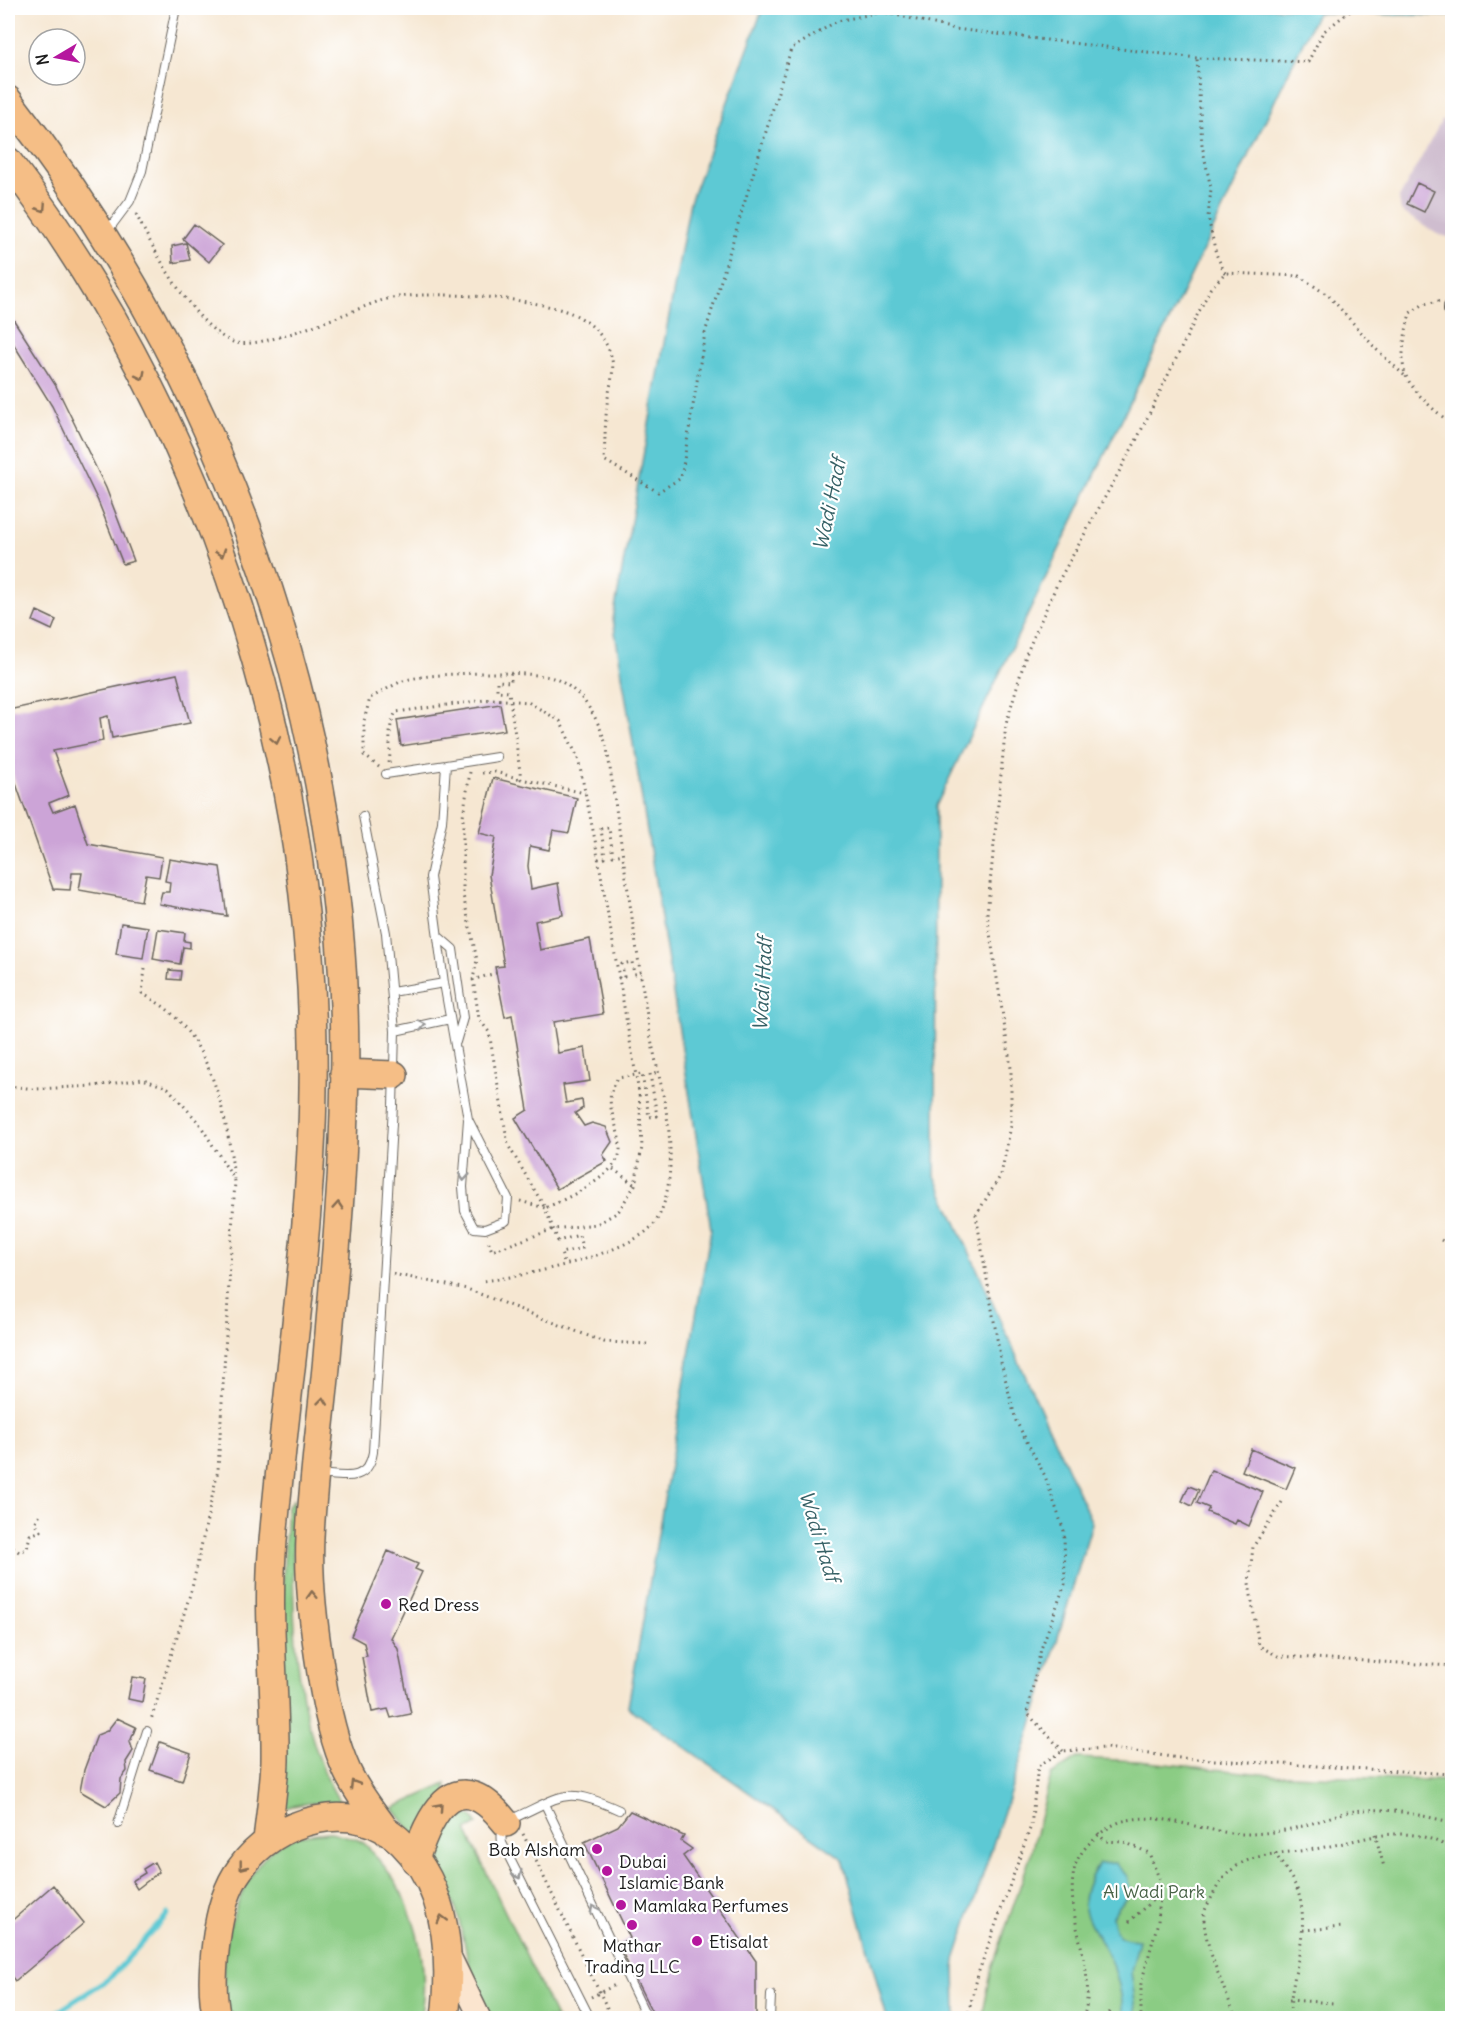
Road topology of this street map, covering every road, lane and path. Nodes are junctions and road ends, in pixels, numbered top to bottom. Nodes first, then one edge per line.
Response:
1 (176, 8) edge
2 (1354, 8) edge
3 (1197, 58) junction
4 (8, 100) edge
5 (8, 161) edge
6 (130, 201) junction
7 (103, 236) junction
8 (1225, 273) junction
9 (1452, 308) edge
10 (1406, 377) junction
11 (1452, 424) edge
12 (511, 673) junction
13 (509, 699) junction
14 (497, 757) dead end
15 (471, 761) junction
16 (446, 765) junction
17 (386, 774) junction
18 (469, 774) junction
19 (521, 779) junction
20 (585, 793) junction
21 (363, 816) dead end
22 (623, 854) junction
23 (598, 860) junction
24 (438, 936) junction
25 (145, 969) dead end
26 (641, 973) junction
27 (496, 974) dead end
28 (618, 978) junction
29 (473, 979) junction
30 (458, 982) junction
31 (444, 983) junction
32 (392, 992) junction
33 (450, 1018) junction
34 (395, 1031) junction
35 (455, 1044) junction
36 (659, 1072) junction
37 (344, 1073) junction
38 (394, 1075) junction
39 (635, 1075) junction
40 (8, 1086) edge
41 (468, 1119) junction
42 (613, 1169) junction
43 (234, 1180) junction
44 (634, 1185) junction
45 (508, 1198) junction
46 (545, 1208) junction
47 (485, 1229) junction
48 (554, 1229) junction
49 (1441, 1240) dead end
50 (1452, 1247) edge
51 (564, 1263) junction
52 (383, 1273) junction
53 (483, 1281) dead end
54 (648, 1344) dead end
55 (281, 1470) junction
56 (316, 1473) junction
57 (1282, 1502) dead end
58 (41, 1512) dead end
59 (8, 1544) edge
60 (1452, 1666) edge
61 (147, 1731) joint
62 (1063, 1751) junction
63 (1452, 1774) edge
64 (545, 1804) junction
65 (619, 1810) dead end
66 (1452, 1822) edge
67 (118, 1824) dead end
68 (504, 1829) junction
69 (387, 1832) junction
70 (1098, 1833) junction
71 (1375, 1834) junction
72 (267, 1840) junction
73 (1452, 1849) edge
74 (1275, 1853) junction
75 (415, 1860) junction
76 (1384, 1867) dead end
77 (1160, 1892) junction
78 (1130, 1922) dead end
79 (1344, 1927) dead end
80 (1303, 1930) junction
81 (448, 1953) junction
82 (628, 1979) junction
83 (599, 1993) junction
84 (771, 1995) dead end
85 (1289, 2000) junction
86 (581, 2001) junction
87 (1334, 2002) dead end
88 (1112, 2009) dead end
89 (217, 2019) edge
90 (445, 2019) edge
91 (480, 2019) edge
92 (590, 2019) edge
93 (612, 2019) edge
94 (647, 2019) edge
95 (770, 2019) edge
96 (967, 2019) edge
97 (1083, 2019) edge
98 (1106, 2019) edge
99 (1141, 2019) edge
100 (1236, 2019) edge
101 (1290, 2019) edge

1 - 6 lane
2 - 3 path
3 - 6 path
3 - 8 path
4 - 7 highway
5 -> 55 highway
6 - 7 lane
7 - 37 highway
8 - 10 path
8 - 62 path
9 - 10 path
10 - 11 path
12 - 13 path
12 - 17 path
12 - 22 path
13 - 17 path
13 - 19 path
13 - 20 path
14 - 15 lane
15 - 16 lane
15 - 18 path
16 - 17 lane
16 - 24 lane
18 - 19 path
18 - 29 path
19 - 20 path
20 - 23 path
21 - 32 lane
22 - 23 path
22 - 26 path
23 - 28 path
24 - 30 lane
24 - 31 lane
25 - 43 path
26 - 28 path
26 - 36 path
27 - 29 path
28 - 39 path
29 - 30 path
29 - 46 path
30 - 35 lane
31 - 32 lane
31 - 33 lane
32 - 34 lane
34 -> 33 lane
33 - 35 lane
34 - 38 lane
35 - 41 lane
36 - 39 path
36 - 51 path
37 - 38 highway
56 -> 37 highway
38 - 52 lane
39 - 42 path
39 - 44 path
40 - 43 path
41 - 45 lane
41 -> 47 lane
42 - 44 path
42 - 46 path
43 - 61 path
44 - 48 path
45 - 46 path
45 - 47 lane
46 - 48 path
47 - 48 path
48 - 51 path
49 - 50 path
51 - 53 path
52 - 54 path
52 - 56 lane
55 - 56 highway
55 - 72 highway
69 -> 56 highway
57 - 60 path
58 - 59 path
61 - 67 lane
62 - 63 path
62 - 96 path
64 - 65 lane
64 - 68 lane
82 -> 64 lane
66 - 70 path
75 -> 68 highway
68 - 83 path
68 -> 86 lane
69 - 72 highway
69 - 75 highway
70 - 77 path
70 - 97 path
71 - 73 path
71 - 74 path
71 - 76 path
72 -> 89 highway
74 - 80 path
74 - 100 path
81 -> 75 highway
77 - 78 path
77 - 99 path
79 - 80 path
80 - 85 path
81 - 90 highway
81 - 91 main road
82 - 83 path
82 - 94 lane
83 - 86 path
83 - 93 path
84 - 95 lane
85 - 87 path
85 - 101 path
86 - 92 lane
88 - 98 path

